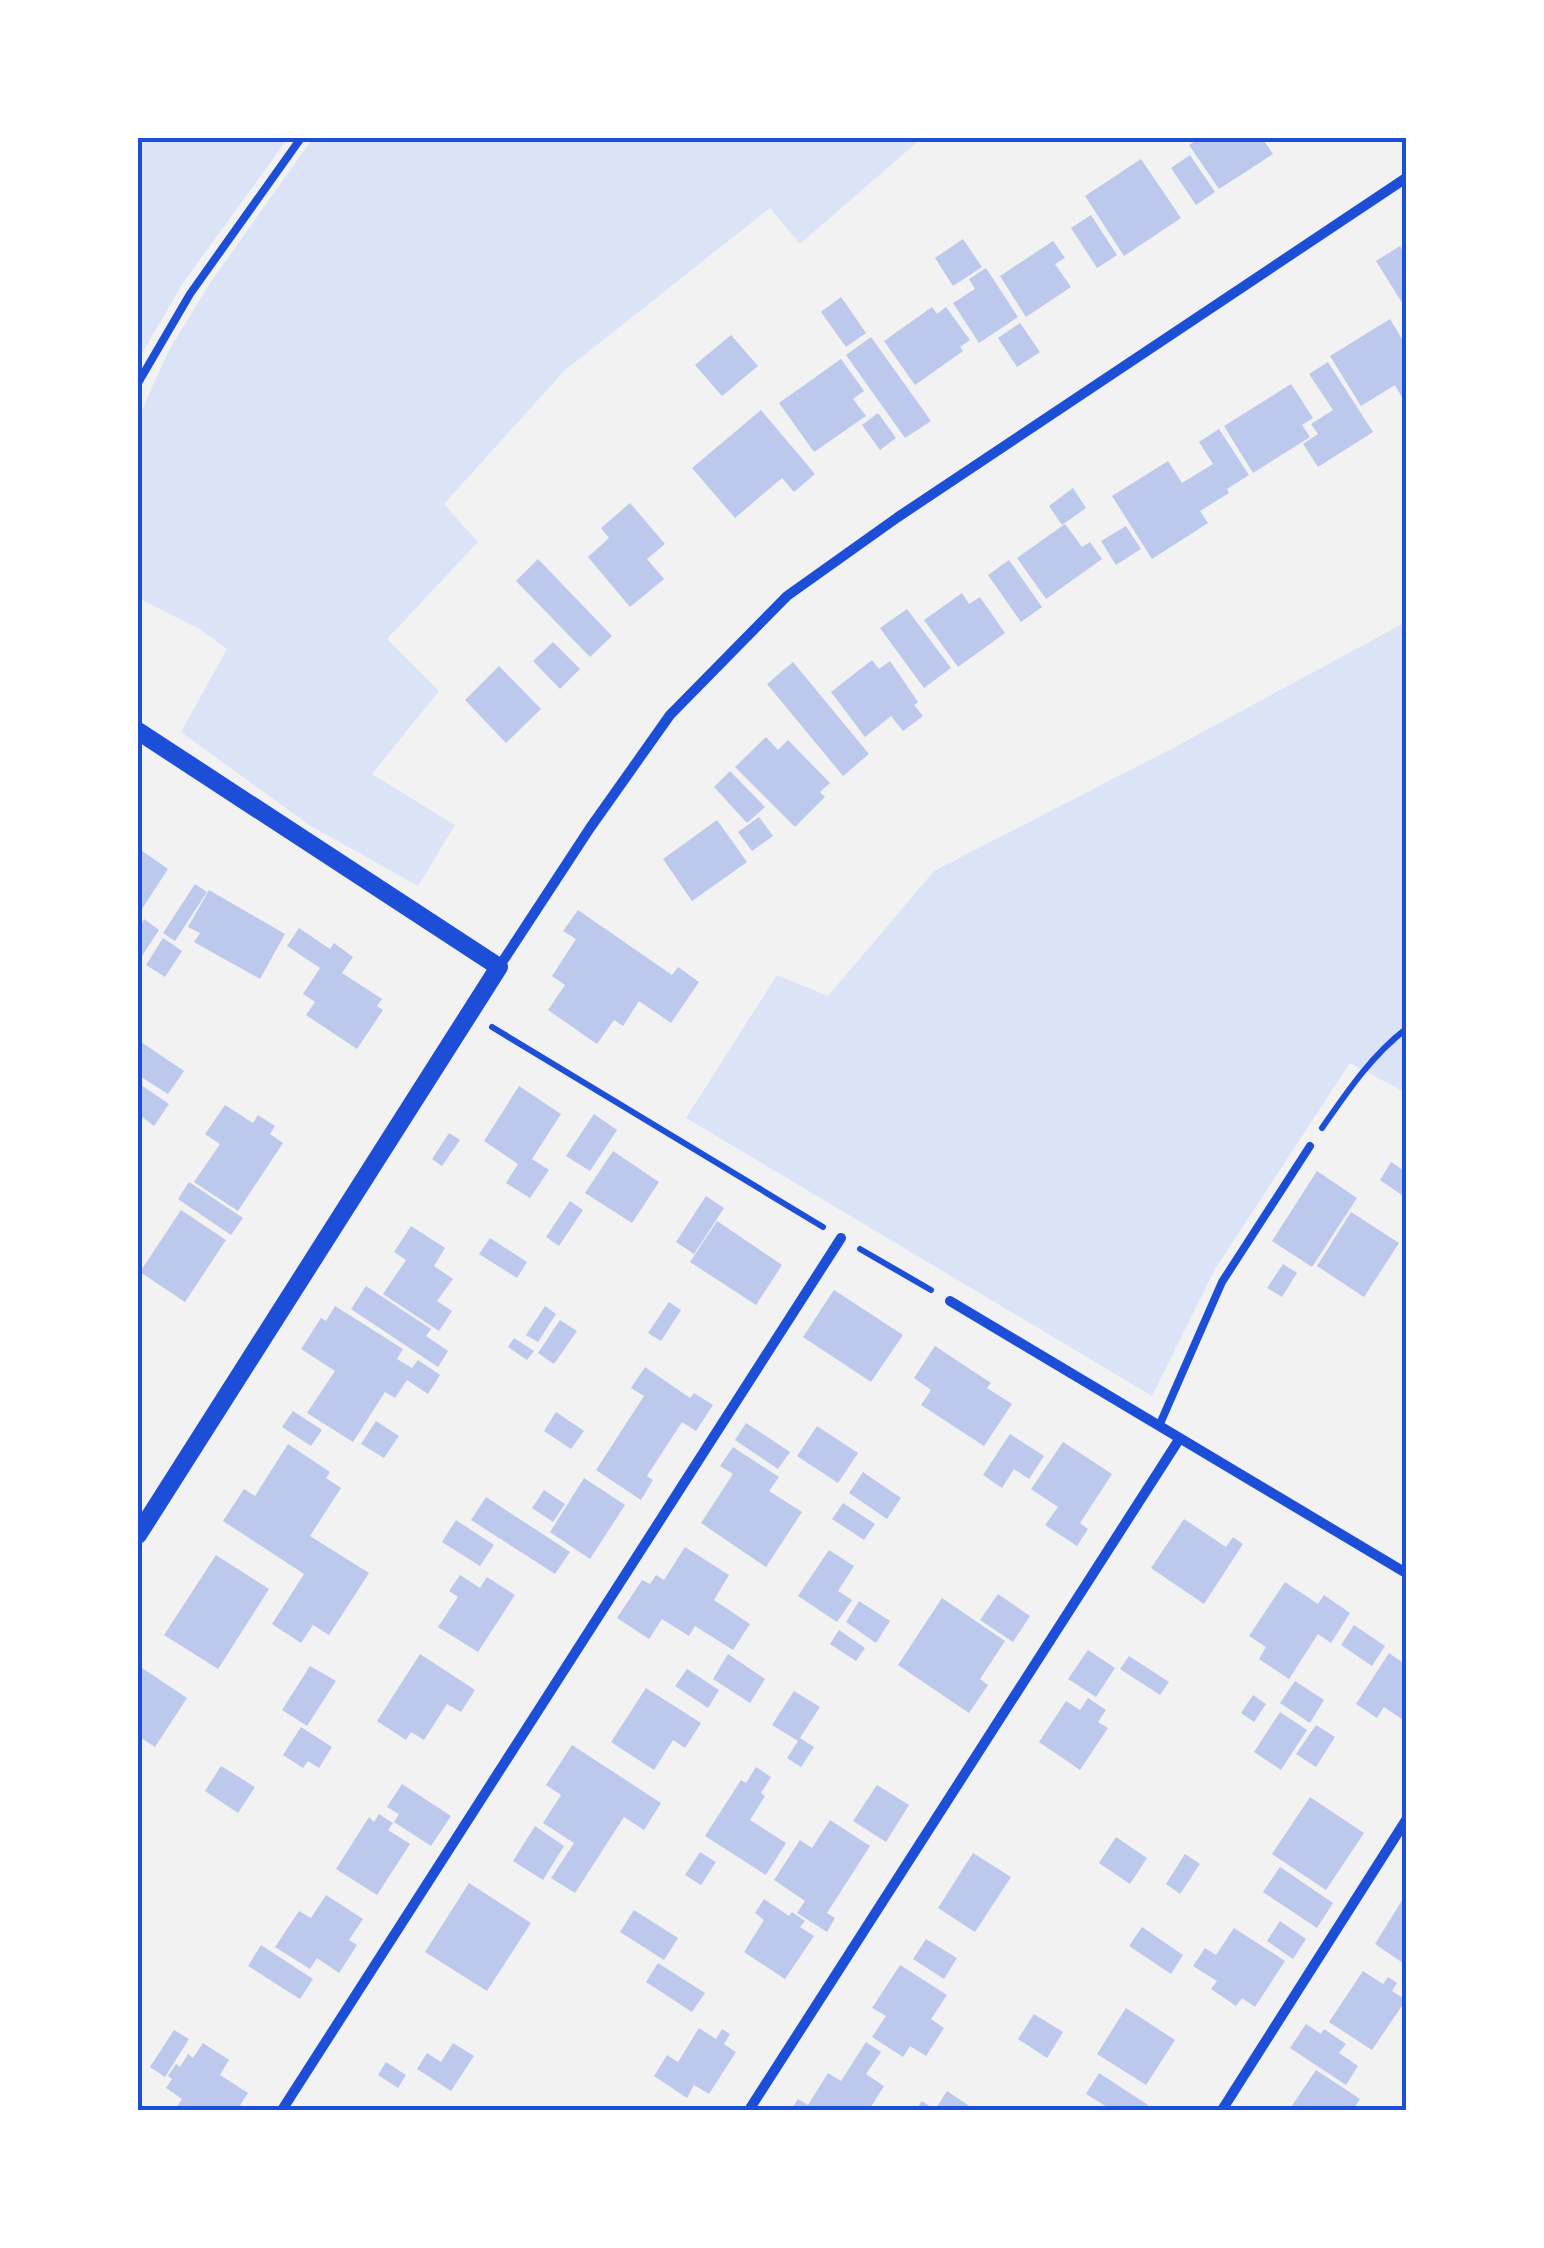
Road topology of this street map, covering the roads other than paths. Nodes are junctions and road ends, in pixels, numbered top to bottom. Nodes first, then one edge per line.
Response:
1 (300, 138) edge
2 (1406, 178) edge
3 (138, 383) edge
4 (138, 731) edge
5 (499, 967) junction
6 (1310, 1146) road end
7 (842, 1238) road end
8 (950, 1302) road end
9 (1159, 1426) junction
10 (1180, 1438) junction
11 (138, 1535) edge
12 (1406, 1572) edge
13 (1406, 1820) edge
14 (282, 2110) edge
15 (750, 2110) edge
16 (1222, 2110) edge

1 - 3 lane
2 - 5 street
4 - 5 street
5 - 11 street
6 - 9 lane
7 - 14 street
8 - 9 street
9 - 10 street
10 - 12 street
10 - 15 street
13 - 16 street

